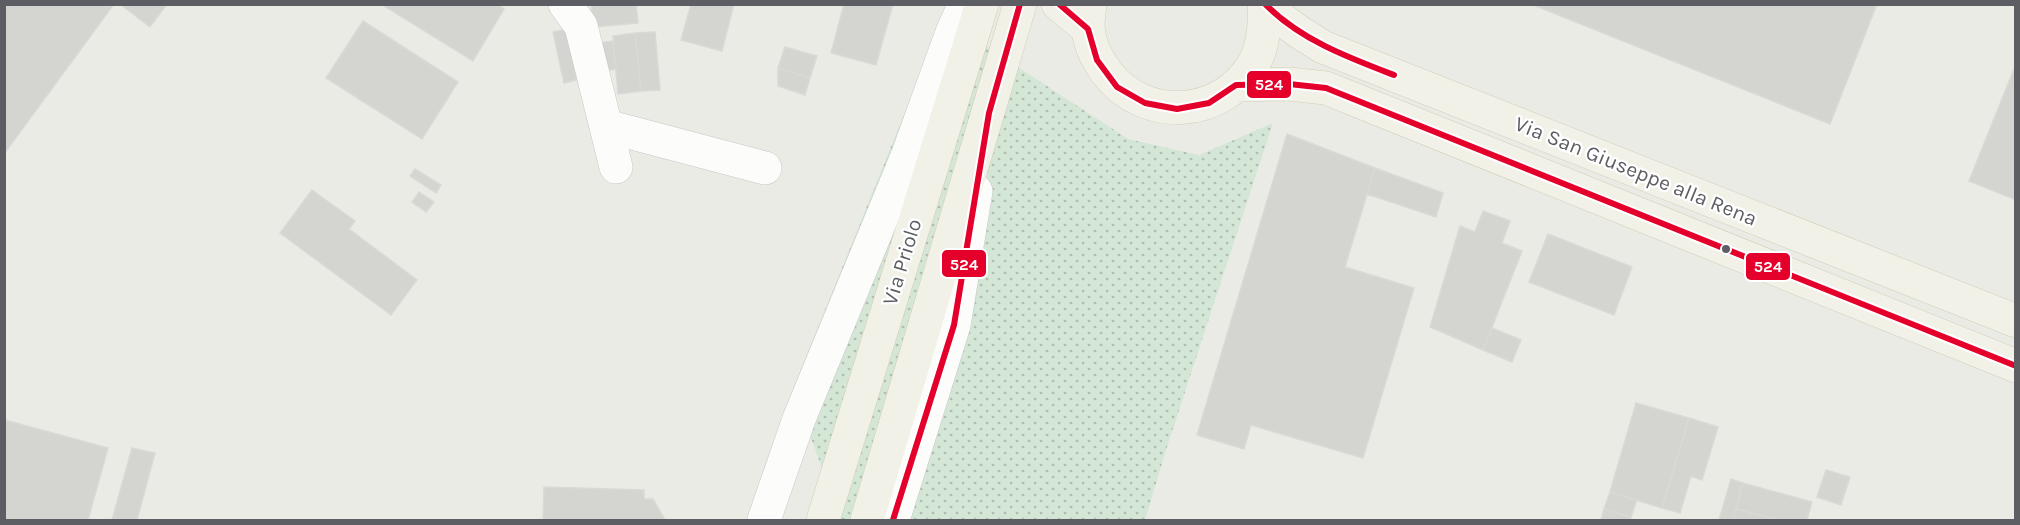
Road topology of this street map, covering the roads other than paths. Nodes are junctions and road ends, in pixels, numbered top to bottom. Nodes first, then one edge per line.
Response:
1 (565, 4) edge
2 (965, 4) edge
3 (982, 4) edge
4 (1020, 4) edge
5 (1058, 4) edge
6 (1264, 5) edge
7 (1089, 17) edge
8 (1236, 85) junction
9 (989, 113) junction
10 (606, 126) junction
11 (616, 167) dead end
12 (765, 168) dead end
13 (2016, 321) edge
14 (2016, 366) edge
15 (764, 520) edge
16 (823, 520) edge
17 (867, 520) edge
18 (893, 520) edge

1 - 10 street
2 - 15 street
3 - 16 main road, Via Priolo
4 - 9 main road, Via Priolo
5 - 7 main road
6 - 8 main road
6 - 13 main road, Via San Giuseppe alla Rena
7 - 8 main road
8 - 14 main road, Via San Giuseppe alla Rena
9 - 17 main road, Via Priolo
9 - 18 street
10 - 11 street
10 - 12 street

